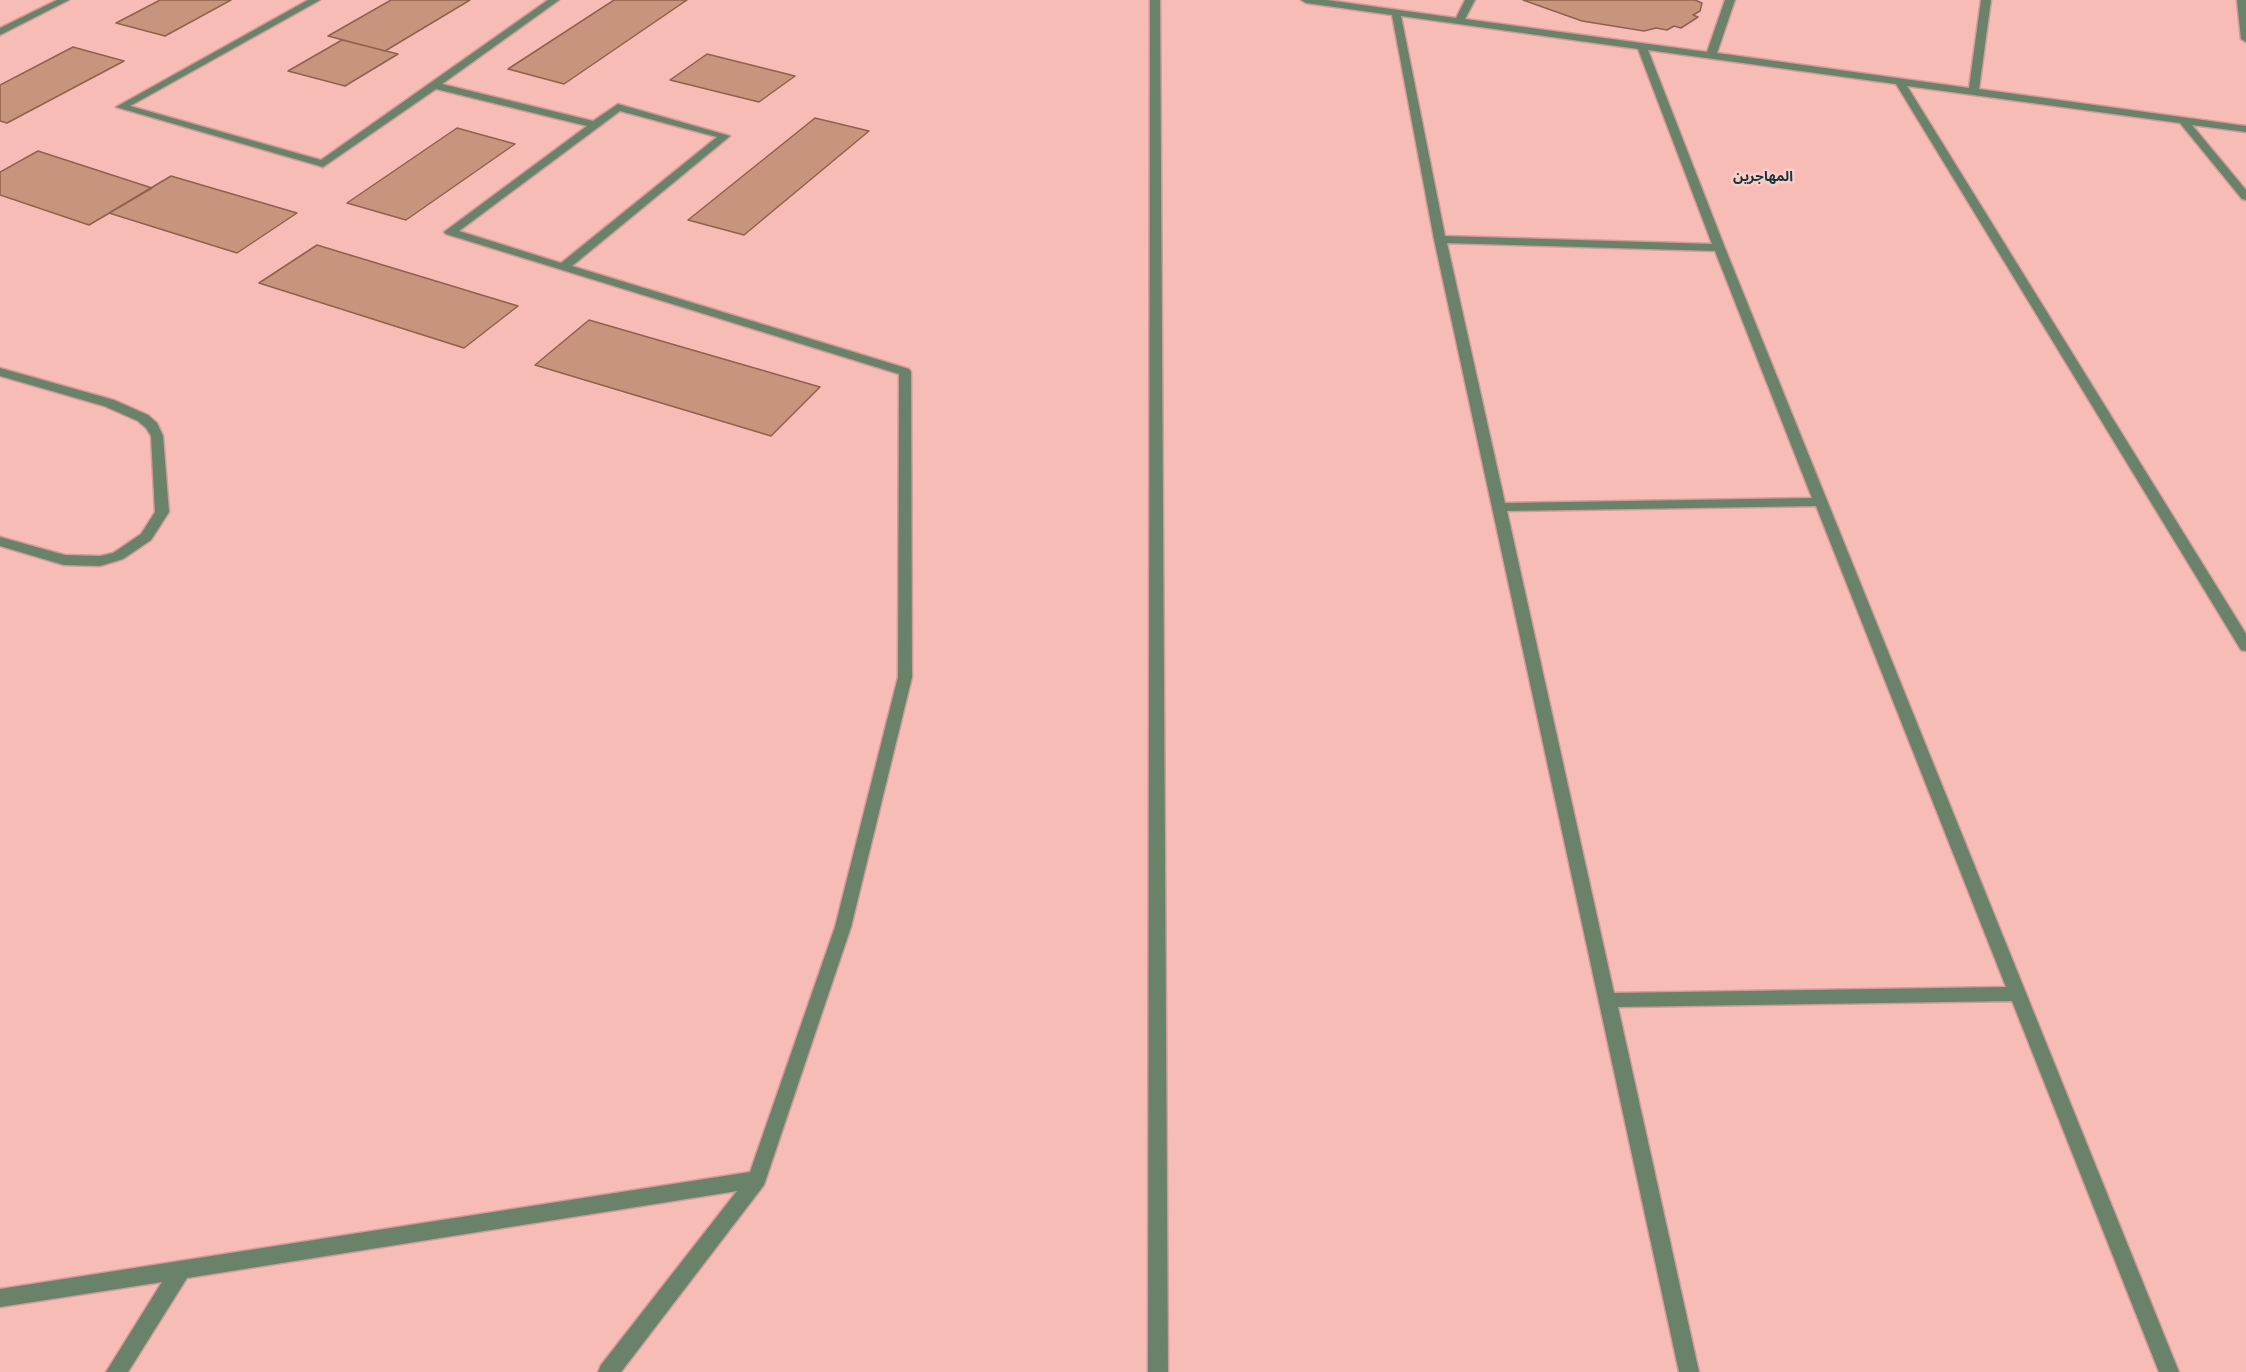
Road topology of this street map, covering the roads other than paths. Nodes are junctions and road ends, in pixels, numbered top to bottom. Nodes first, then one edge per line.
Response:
1 (64, 0) edge
2 (315, 0) edge
3 (554, 0) edge
4 (1155, 0) edge
5 (1305, 0) edge
6 (1470, 0) edge
7 (1730, 0) edge
8 (1986, 0) edge
9 (2242, 0) edge
10 (1396, 12) junction
11 (1459, 21) junction
12 (0, 32) edge
13 (2246, 39) edge
14 (1642, 46) junction
15 (1711, 56) junction
16 (1900, 82) junction
17 (433, 85) junction
18 (1973, 93) junction
19 (2183, 120) junction
20 (595, 125) junction
21 (2246, 129) edge
22 (2246, 197) edge
23 (1440, 239) junction
24 (1719, 248) junction
25 (563, 267) junction
26 (0, 372) edge
27 (1821, 502) junction
28 (1499, 507) junction
29 (0, 540) edge
30 (2246, 646) edge
31 (2018, 994) junction
32 (1606, 1000) junction
33 (757, 1179) junction
34 (181, 1269) junction
35 (0, 1298) edge
36 (116, 1372) edge
37 (608, 1372) edge
38 (1158, 1372) edge
39 (1689, 1372) edge
40 (2169, 1372) edge

1 - 12 street
2 - 17 street
3 - 17 street
4 - 38 street
5 - 10 street
6 - 11 street
7 - 15 street
8 - 18 street
9 - 13 street
10 - 11 street
10 - 23 street
11 - 14 street
14 - 15 street
14 - 24 street
15 - 16 street
16 - 18 street
16 - 30 street
17 - 20 street
18 - 19 street
19 - 21 street
19 - 22 street
20 - 25 street
20 - 25 street
23 - 24 street
23 - 28 street
24 - 27 street
25 - 33 street
26 - 29 street
27 - 28 street
27 - 31 street
28 - 32 street
31 - 32 street
31 - 40 street
32 - 39 street
33 - 34 street
33 - 37 street
34 - 35 street
34 - 36 street

